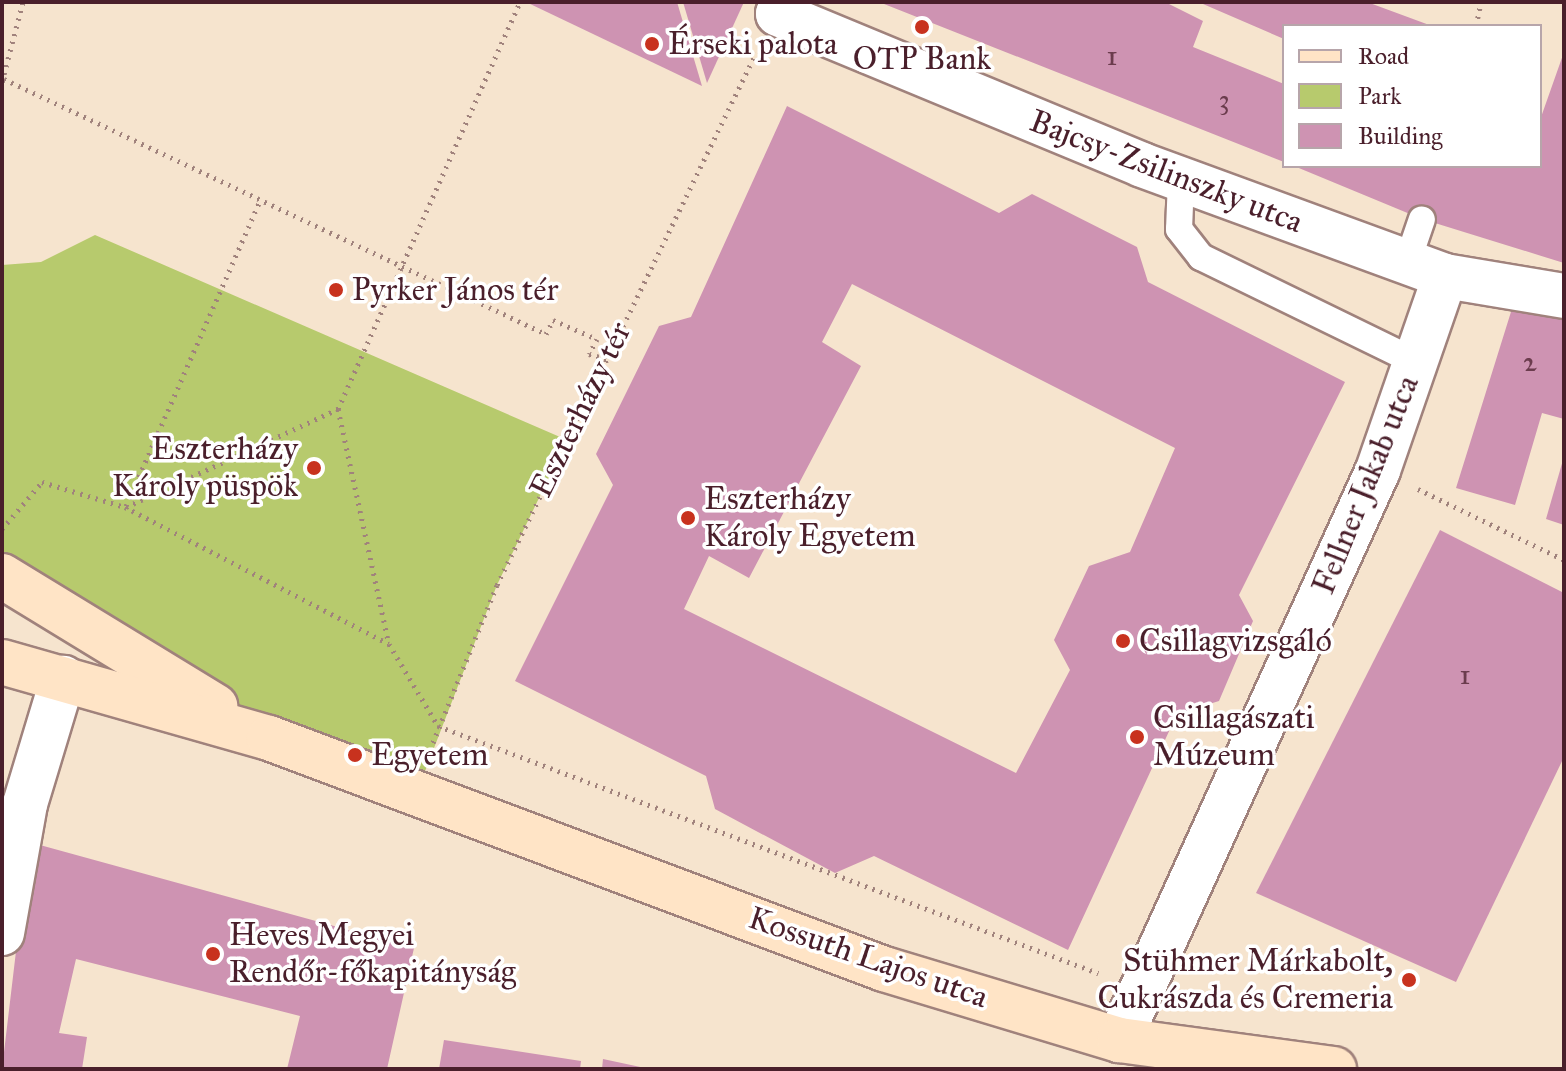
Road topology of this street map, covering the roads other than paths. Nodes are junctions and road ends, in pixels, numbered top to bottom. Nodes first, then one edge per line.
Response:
1 (781, 8) edge
2 (1181, 180) junction
3 (1422, 219) dead end
4 (1426, 269) junction
5 (1564, 296) edge
6 (1416, 362) junction
7 (2, 576) edge
8 (2, 662) edge
9 (63, 678) junction
10 (269, 738) junction
11 (2, 933) edge
12 (1119, 1040) junction
13 (1334, 1069) edge

1 - 2 street, Bajcsy-Zsilinszky utca
2 - 4 street, Bajcsy-Zsilinszky utca
2 - 6 lane
3 - 4 lane
4 - 5 street, Bajcsy-Zsilinszky utca
4 - 6 street, Fellner Jakab utca
6 - 12 street, Fellner Jakab utca
7 - 10 street
8 - 9 street
9 - 10 street
9 - 11 street
10 - 12 street, Kossuth Lajos utca
12 - 13 street, Kossuth Lajos utca

